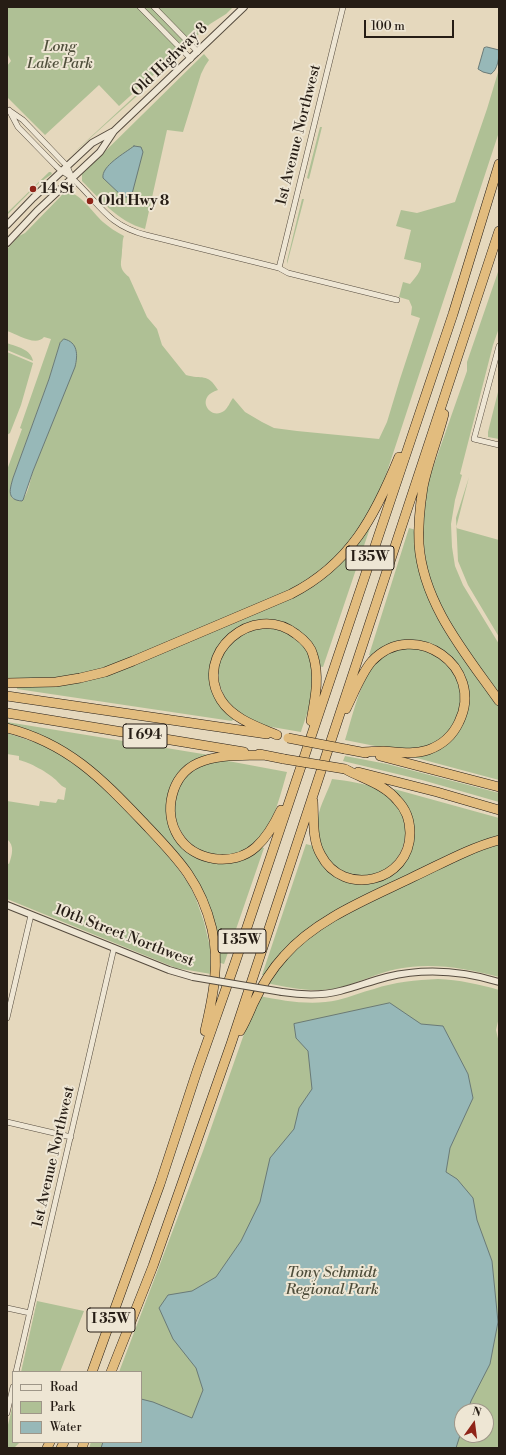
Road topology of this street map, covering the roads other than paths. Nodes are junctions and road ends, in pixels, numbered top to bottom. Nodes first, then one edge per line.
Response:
1 (140, 7) edge
2 (154, 7) edge
3 (244, 7) edge
4 (343, 7) edge
5 (162, 15) junction
6 (154, 22) junction
7 (198, 52) junction
8 (191, 59) junction
9 (8, 110) edge
10 (114, 131) junction
11 (42, 141) junction
12 (36, 145) junction
13 (499, 164) edge
14 (67, 166) junction
15 (61, 172) junction
16 (72, 178) junction
17 (7, 225) edge
18 (499, 231) edge
19 (7, 243) edge
20 (278, 268) junction
21 (397, 300) dead end
22 (467, 328) junction
23 (499, 346) edge
24 (435, 367) junction
25 (499, 444) edge
26 (7, 683) edge
27 (7, 696) edge
28 (499, 701) edge
29 (7, 713) edge
30 (335, 727) junction
31 (7, 728) edge
32 (277, 735) junction
33 (306, 750) junction
34 (361, 752) junction
35 (264, 755) junction
36 (345, 769) junction
37 (299, 772) junction
38 (499, 787) edge
39 (313, 795) junction
40 (499, 810) edge
41 (499, 840) edge
42 (7, 905) edge
43 (31, 915) junction
44 (114, 948) junction
45 (499, 982) edge
46 (7, 1018) edge
47 (231, 1044) junction
48 (184, 1110) junction
49 (7, 1122) edge
50 (71, 1137) junction
51 (7, 1308) edge
52 (30, 1313) junction
53 (16, 1371) edge
54 (92, 1371) edge
55 (111, 1371) edge
56 (12, 1391) edge
57 (7, 1413) edge

1 - 6 street
2 - 5 street
3 - 7 street, Old Highway 8
4 - 20 street, 1st Avenue Northwest
5 - 6 street
5 - 7 street
6 - 8 street
7 - 8 street, Old Highway 8
8 - 10 street, Old Highway 8
9 - 11 street
9 - 12 street
10 - 14 street, Old Highway 8
10 - 16 street, Old Highway 8
11 - 12 street
11 - 14 street
12 - 15 street
13 - 24 highway, I 35W
14 - 15 street, Old Highway 8
14 - 16 street
15 - 16 street
15 - 17 street, Old Highway 8
16 - 19 street, Old Highway 8
16 - 20 street
18 - 22 highway, I 35W
20 - 21 street
22 - 28 highway
22 - 30 highway, I 35W
23 - 25 street
24 - 26 highway
24 - 33 highway, I 35W
27 - 32 highway, I 694
29 - 35 highway, I 694
30 - 34 highway
30 - 39 highway, I 35W
31 - 48 highway
32 - 33 highway
32 - 34 highway, I 694, bridge
33 - 37 highway, I 35W
34 - 38 highway, I 694
35 - 36 highway, I 694, bridge
35 - 37 highway
36 - 39 highway
36 - 40 highway, I 694
37 - 48 highway, I 35W
39 - 47 highway, I 35W
41 - 47 highway
42 - 43 street, 10th Street Northwest
43 - 44 street, 10th Street Northwest
43 - 46 street
44 - 45 street, 10th Street Northwest, bridge
44 - 50 street, 1st Avenue Northwest
47 - 55 highway, I 35W
48 - 54 highway, I 35W
49 - 50 street
50 - 52 street, 1st Avenue Northwest
51 - 52 street
52 - 53 street, 1st Avenue Northwest
56 - 57 street

